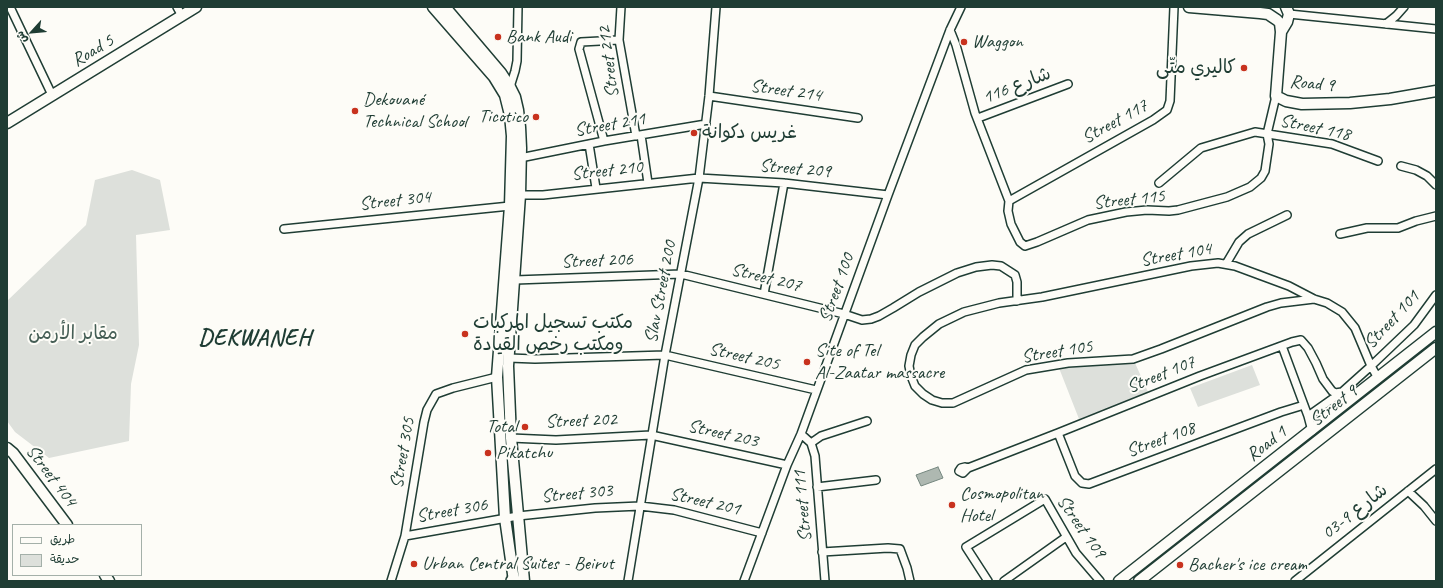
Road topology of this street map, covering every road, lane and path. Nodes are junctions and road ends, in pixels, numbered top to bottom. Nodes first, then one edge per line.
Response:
1 (10, 7) edge
2 (196, 7) edge
3 (433, 7) edge
4 (445, 7) edge
5 (518, 7) edge
6 (621, 7) edge
7 (716, 7) edge
8 (961, 7) edge
9 (1174, 7) edge
10 (1189, 7) edge
11 (1268, 7) edge
12 (1404, 7) edge
13 (1288, 11) edge
14 (179, 12) edge
15 (1250, 12) junction
16 (1386, 24) junction
17 (1436, 29) edge
18 (950, 30) junction
19 (1281, 32) junction
20 (619, 40) junction
21 (1068, 84) dead end
22 (510, 87) junction
23 (1436, 91) edge
24 (52, 95) junction
25 (709, 96) junction
26 (1276, 96) junction
27 (858, 118) dead end
28 (978, 118) junction
29 (7, 123) edge
30 (706, 124) junction
31 (1267, 134) junction
32 (639, 136) junction
33 (604, 141) junction
34 (589, 144) junction
35 (520, 158) junction
36 (1378, 161) dead end
37 (1401, 166) dead end
38 (699, 178) junction
39 (648, 183) junction
40 (784, 183) junction
41 (1159, 183) dead end
42 (1436, 185) edge
43 (596, 188) junction
44 (520, 195) junction
45 (888, 195) junction
46 (1009, 201) junction
47 (510, 206) junction
48 (1288, 215) dead end
49 (1436, 216) edge
50 (284, 229) dead end
51 (1340, 234) dead end
52 (1226, 264) junction
53 (681, 274) junction
54 (515, 280) junction
55 (764, 294) junction
56 (1436, 295) edge
57 (1314, 299) junction
58 (1017, 301) junction
59 (844, 314) junction
60 (1436, 332) edge
61 (1282, 346) junction
62 (1436, 349) edge
63 (665, 355) junction
64 (508, 358) junction
65 (1371, 366) junction
66 (497, 377) junction
67 (1378, 378) junction
68 (816, 390) junction
69 (1342, 392) junction
70 (1360, 393) junction
71 (1304, 405) junction
72 (1337, 411) junction
73 (1308, 416) junction
74 (867, 421) dead end
75 (1312, 431) junction
76 (801, 434) junction
77 (1058, 434) junction
78 (651, 435) junction
79 (511, 438) junction
80 (811, 443) junction
81 (7, 448) edge
82 (787, 465) junction
83 (968, 468) dead end
84 (1436, 469) edge
85 (876, 480) dead end
86 (817, 487) junction
87 (1408, 491) junction
88 (640, 506) junction
89 (518, 516) junction
90 (506, 518) junction
91 (1436, 521) edge
92 (66, 524) edge
93 (762, 532) junction
94 (405, 536) junction
95 (1066, 537) junction
96 (822, 552) junction
97 (391, 581) edge
98 (514, 581) edge
99 (524, 581) edge
100 (628, 581) edge
101 (744, 581) edge
102 (825, 581) edge
103 (910, 581) edge
104 (988, 581) edge
105 (1004, 581) edge
106 (1100, 581) edge
107 (1119, 581) edge
108 (1139, 581) edge
109 (1295, 581) edge

1 - 24 street
2 - 14 main road, Road 5
3 - 47 main road
4 - 22 main road
5 - 22 street
6 - 20 street, Street 212
7 - 25 street, Slav Street 200
8 - 18 street, Street 100
9 - 46 street, Street 117
10 - 15 main road
11 - 15 street
12 - 16 street
13 - 16 street
13 - 19 main road, Road 9
14 - 24 main road, Road 5
15 - 19 main road
16 - 17 street
18 - 28 street, Street 115
18 - 45 street, Street 100
19 - 26 main road, Road 9
20 - 32 street, Street 212
20 - 33 street
21 - 28 street, شارع 116
22 - 35 main road
23 - 26 main road, Road 9
24 - 29 main road, Road 5
25 - 27 street, Street 214
25 - 30 street, Slav Street 200
26 - 31 street, Street 115
28 - 46 street, Street 115
30 - 32 street, Street 211
30 - 38 street, Slav Street 200
31 - 36 street, Street 118
31 - 41 street, Street 118
31 - 46 street, Street 115
32 - 33 street, Street 211
32 - 39 street, Street 212
33 - 34 street, Street 211
34 - 35 street, Street 211
34 - 43 street
35 - 44 main road
37 - 42 street
38 - 39 street, Street 210
38 - 40 street, Street 209
38 - 53 street, Slav Street 200
39 - 43 street, Street 210
40 - 45 street, Street 209
40 - 55 street
43 - 44 street, Street 210
44 - 54 main road
45 - 59 street, Street 100
47 - 50 street, Street 304
47 - 66 main road
48 - 52 street
49 - 51 street
52 - 57 street, Street 104
52 - 58 street, Street 104
53 - 54 street, Street 206
53 - 55 street, Street 207
53 - 63 street, Slav Street 200
54 - 64 main road
55 - 59 street, Street 207
56 - 65 street, Street 101
57 - 58 street, Street 105
57 - 65 street, Street 104
58 - 59 street, Street 207
59 - 68 street, Street 100
60 - 67 main road, Road 1
61 - 69 street, Street 107
61 - 71 street
61 - 77 street, Street 107
62 - 108 main road, Street 9
63 - 64 street, Street 205
63 - 68 street, Street 205
63 - 78 street, Slav Street 200
64 - 79 main road
65 - 67 street, Street 104
65 - 69 street, Street 101
66 - 90 main road
66 - 94 street, Street 305
67 - 70 main road, Road 1
68 - 76 street, Street 100
69 - 70 street
69 - 72 street
69 - 73 street, Street 101
70 - 72 main road, Road 1
71 - 73 street
71 - 77 street, Street 108
72 - 75 main road, Road 1
73 - 75 street
74 - 80 street
75 - 107 main road, Road 1
76 - 80 street, Street 111
76 - 82 street, Street 100
77 - 83 street, Street 107
78 - 79 street, Street 202
78 - 82 street, Street 203
78 - 88 street, Slav Street 200
79 - 89 main road
80 - 86 street, Street 111
81 - 92 main road, Street 404
82 - 93 street, Street 100
84 - 87 street, شارع 9-03
85 - 86 street
86 - 96 street, Street 111
87 - 91 street
87 - 109 street, شارع 9-03
88 - 89 street, Street 303
88 - 93 street, Street 201
88 - 100 street, Slav Street 200
89 - 90 street, Street 303
89 - 99 main road
90 - 94 street, Street 306
90 - 98 main road
93 - 101 street, Street 100
94 - 97 street, Street 305
95 - 104 street, Street 109
95 - 105 street
95 - 106 street, Street 109
96 - 102 street, Street 111
96 - 103 street

